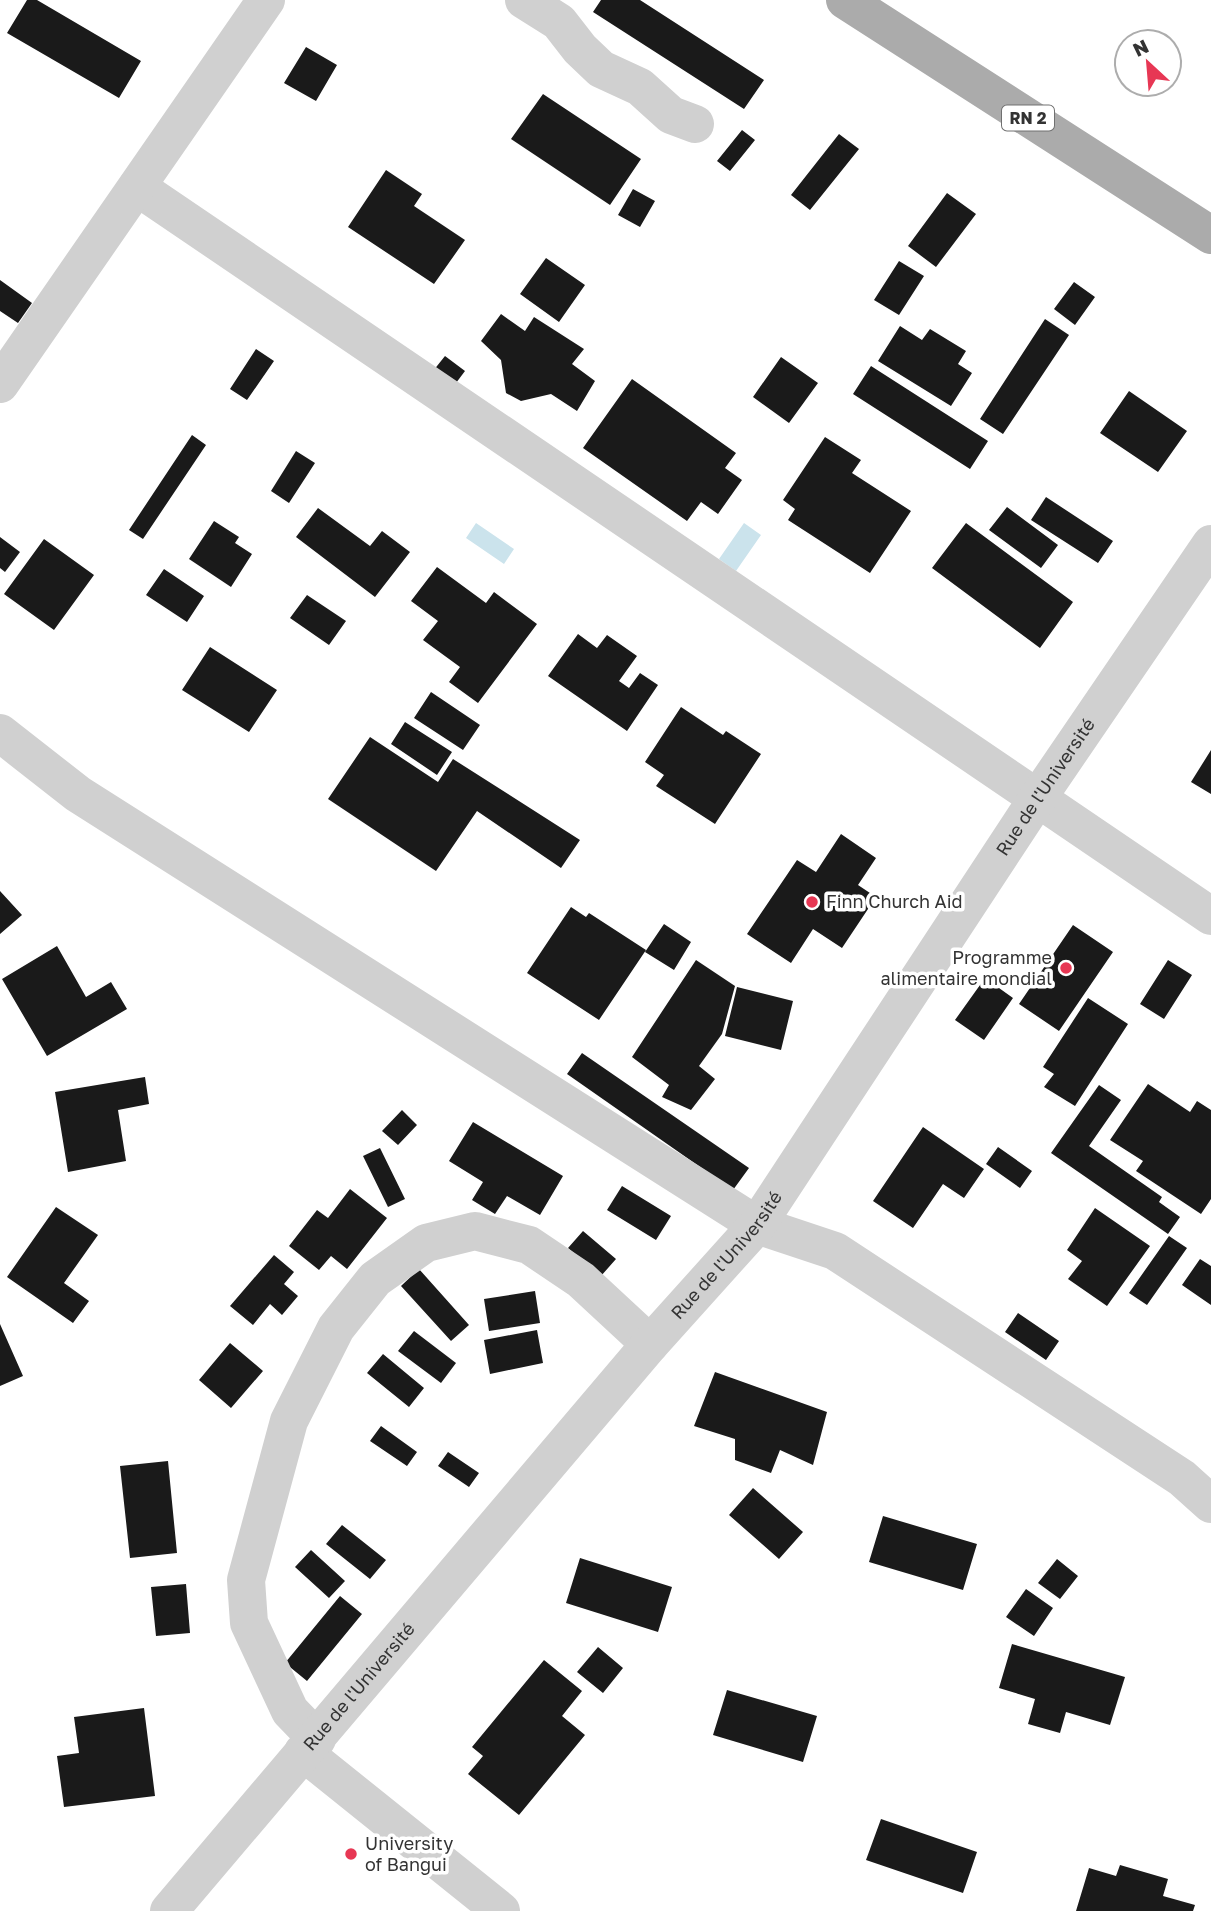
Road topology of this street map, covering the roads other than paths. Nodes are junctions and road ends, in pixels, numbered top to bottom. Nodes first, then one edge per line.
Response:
1 (266, 0) edge
2 (524, 0) edge
3 (845, 0) edge
4 (568, 11) edge
5 (695, 124) dead end
6 (137, 187) junction
7 (1211, 235) edge
8 (13, 339) edge
9 (0, 384) edge
10 (1211, 544) edge
11 (0, 733) edge
12 (1037, 799) junction
13 (1211, 916) edge
14 (757, 1225) junction
15 (650, 1344) junction
16 (1211, 1504) edge
17 (310, 1746) junction
18 (169, 1911) edge
19 (501, 1911) edge

1 - 6 street
2 - 4 street
3 - 7 main road, RN 2
4 - 5 street
6 - 8 street
6 - 12 street
8 - 9 street
10 - 12 street, Rue de l'Université
11 - 14 street
12 - 13 street
12 - 14 street, Rue de l'Université
14 - 15 street, Rue de l'Université
14 - 16 street
15 - 17 street, Rue de l'Université
15 - 17 street
17 - 18 street, Rue de l'Université
17 - 19 street

